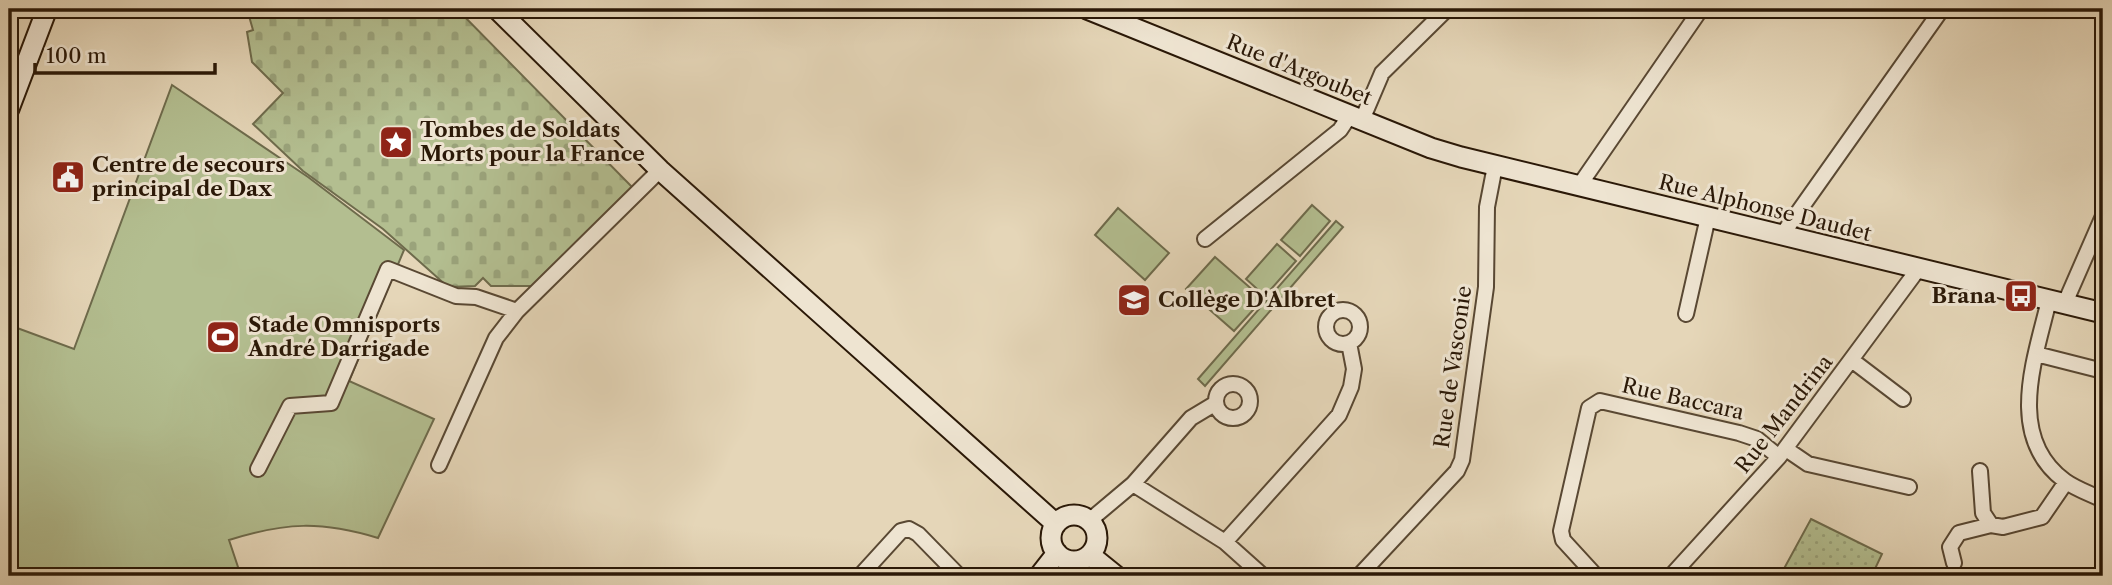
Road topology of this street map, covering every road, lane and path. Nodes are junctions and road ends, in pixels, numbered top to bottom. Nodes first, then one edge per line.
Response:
1 (47, 9) edge
2 (497, 9) edge
3 (1087, 9) edge
4 (1447, 9) edge
5 (1702, 9) edge
6 (1942, 9) edge
7 (9, 109) edge
8 (1356, 117) junction
9 (1417, 142) joint
10 (1495, 166) junction
11 (660, 170) junction
12 (1580, 187) junction
13 (2103, 216) edge
14 (1708, 217) junction
15 (1782, 235) junction
16 (1205, 239) dead end
17 (1919, 268) junction
18 (2057, 302) junction
19 (517, 312) junction
20 (1686, 313) dead end
21 (2103, 313) edge
22 (1349, 343) dead end
23 (2036, 354) junction
24 (1853, 360) junction
25 (2103, 371) edge
26 (1903, 399) dead end
27 (1216, 403) dead end
28 (1782, 453) junction
29 (439, 465) dead end
30 (258, 470) dead end
31 (1980, 471) dead end
32 (2066, 482) junction
33 (1133, 484) junction
34 (1909, 487) dead end
35 (2103, 500) edge
36 (1089, 521) junction
37 (1056, 524) junction
38 (1991, 525) junction
39 (1225, 542) junction
40 (1057, 554) junction
41 (1090, 555) junction
42 (1954, 563) dead end
43 (860, 576) edge
44 (959, 576) edge
45 (1039, 576) edge
46 (1116, 576) edge
47 (1264, 576) edge
48 (1359, 576) edge
49 (1596, 576) edge
50 (1671, 576) edge

1 - 7 street
2 - 11 street
3 - 8 street, Rue d'Argoubet
4 - 8 street
5 - 12 street
6 - 15 street
8 - 9 street, Rue d'Argoubet
8 - 16 street
9 - 10 street, Rue Alphonse Daudet
10 - 12 street, Rue Alphonse Daudet
10 - 48 street, Rue de Vasconie
11 - 19 street
11 - 37 street
12 - 14 street, Rue Alphonse Daudet
13 - 18 street
14 - 15 street, Rue Alphonse Daudet
14 - 20 street
15 - 17 street, Rue Alphonse Daudet
17 - 18 street, Rue Alphonse Daudet
17 - 24 street, Rue Mandrina
18 - 21 street, Rue Alphonse Daudet
18 - 23 street
19 - 29 street
19 - 30 street
22 - 39 street
23 - 25 street
23 - 32 street
24 - 26 street
24 - 28 street, Rue Mandrina
27 - 33 street
28 - 34 street
28 - 49 street, Rue Baccara
28 - 50 street, Rue Mandrina
31 - 38 street
32 - 35 street
32 - 38 street
33 - 36 street
33 - 39 street
36 - 37 street
36 - 41 street
37 - 40 street
38 - 42 street
39 - 47 street
40 - 41 street
40 - 45 street
41 - 46 street
43 - 44 street

